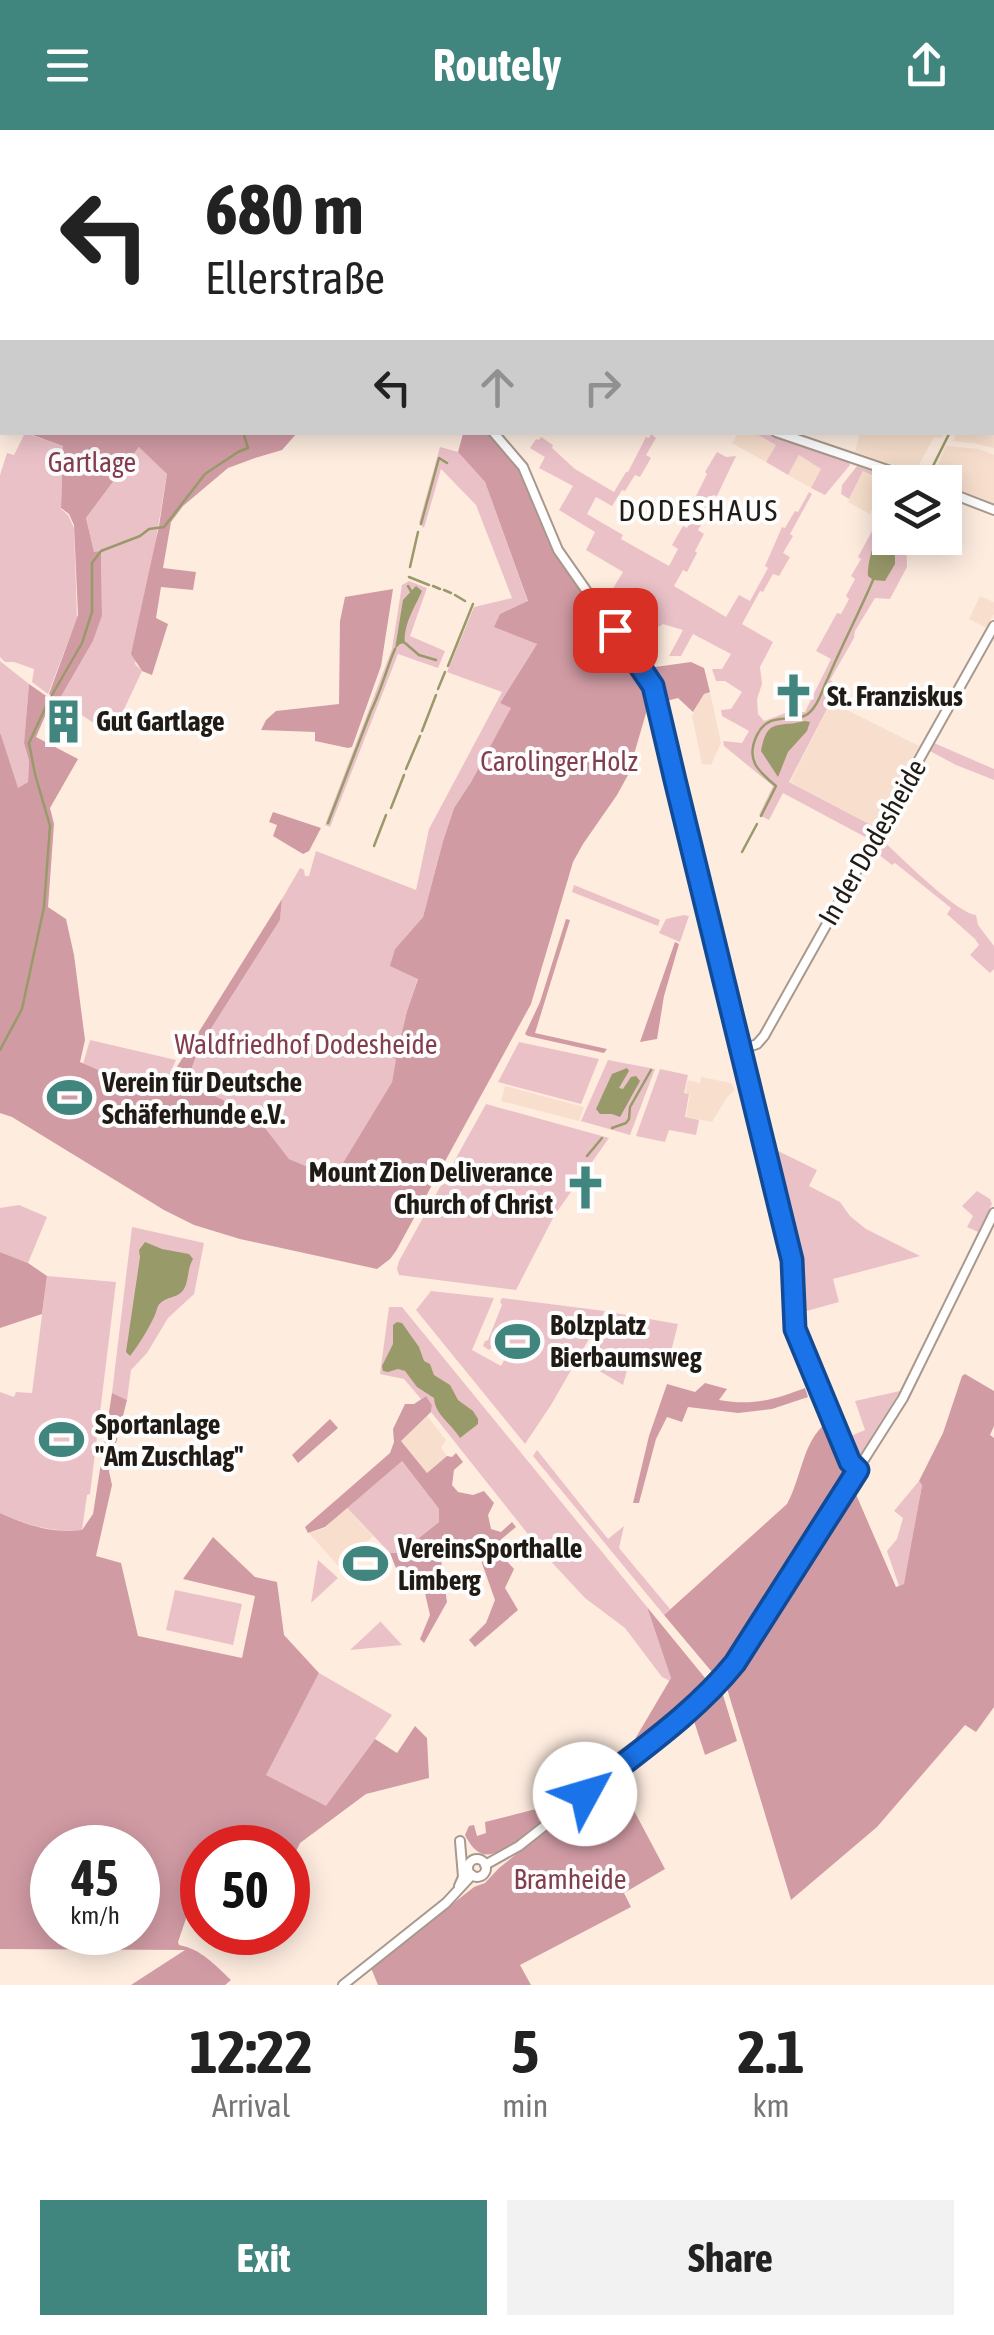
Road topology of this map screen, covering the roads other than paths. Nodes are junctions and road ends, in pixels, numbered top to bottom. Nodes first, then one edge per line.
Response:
1 (495, 435) edge
2 (785, 435) edge
3 (873, 465) edge
4 (962, 498) edge
5 (994, 510) edge
6 (994, 626) edge
7 (742, 1050) junction
8 (994, 1213) edge
9 (858, 1470) junction
10 (460, 1841) dead end
11 (456, 1895) junction
12 (344, 1985) edge

1 - 7 street
2 - 3 street
4 - 5 street
6 - 7 street, In der Dodesheide
7 - 9 street
8 - 9 street
9 - 11 street
10 - 11 street
11 - 12 street

